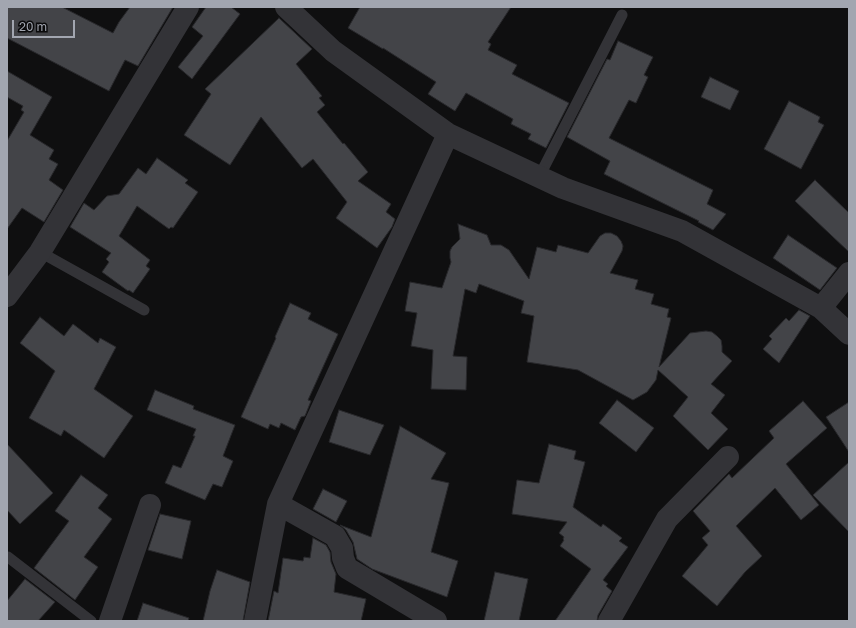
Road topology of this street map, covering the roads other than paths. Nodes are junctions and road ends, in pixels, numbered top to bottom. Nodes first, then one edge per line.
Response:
1 (188, 7) edge
2 (286, 7) edge
3 (622, 15) dead end
4 (448, 134) junction
5 (539, 177) junction
6 (40, 252) junction
7 (849, 273) edge
8 (7, 296) edge
9 (821, 308) junction
10 (144, 310) dead end
11 (849, 334) edge
12 (728, 457) dead end
13 (278, 504) junction
14 (150, 505) dead end
15 (8, 557) dead end
16 (91, 621) edge
17 (110, 621) edge
18 (256, 621) edge
19 (436, 621) edge
20 (609, 621) edge

1 - 6 street
2 - 4 street
3 - 5 lane
4 - 5 street
4 - 13 street
5 - 9 street
6 - 8 street
6 - 10 lane
7 - 9 street
9 - 11 street
12 - 20 street
13 - 18 street
13 - 19 street
14 - 17 street
15 - 16 lane

